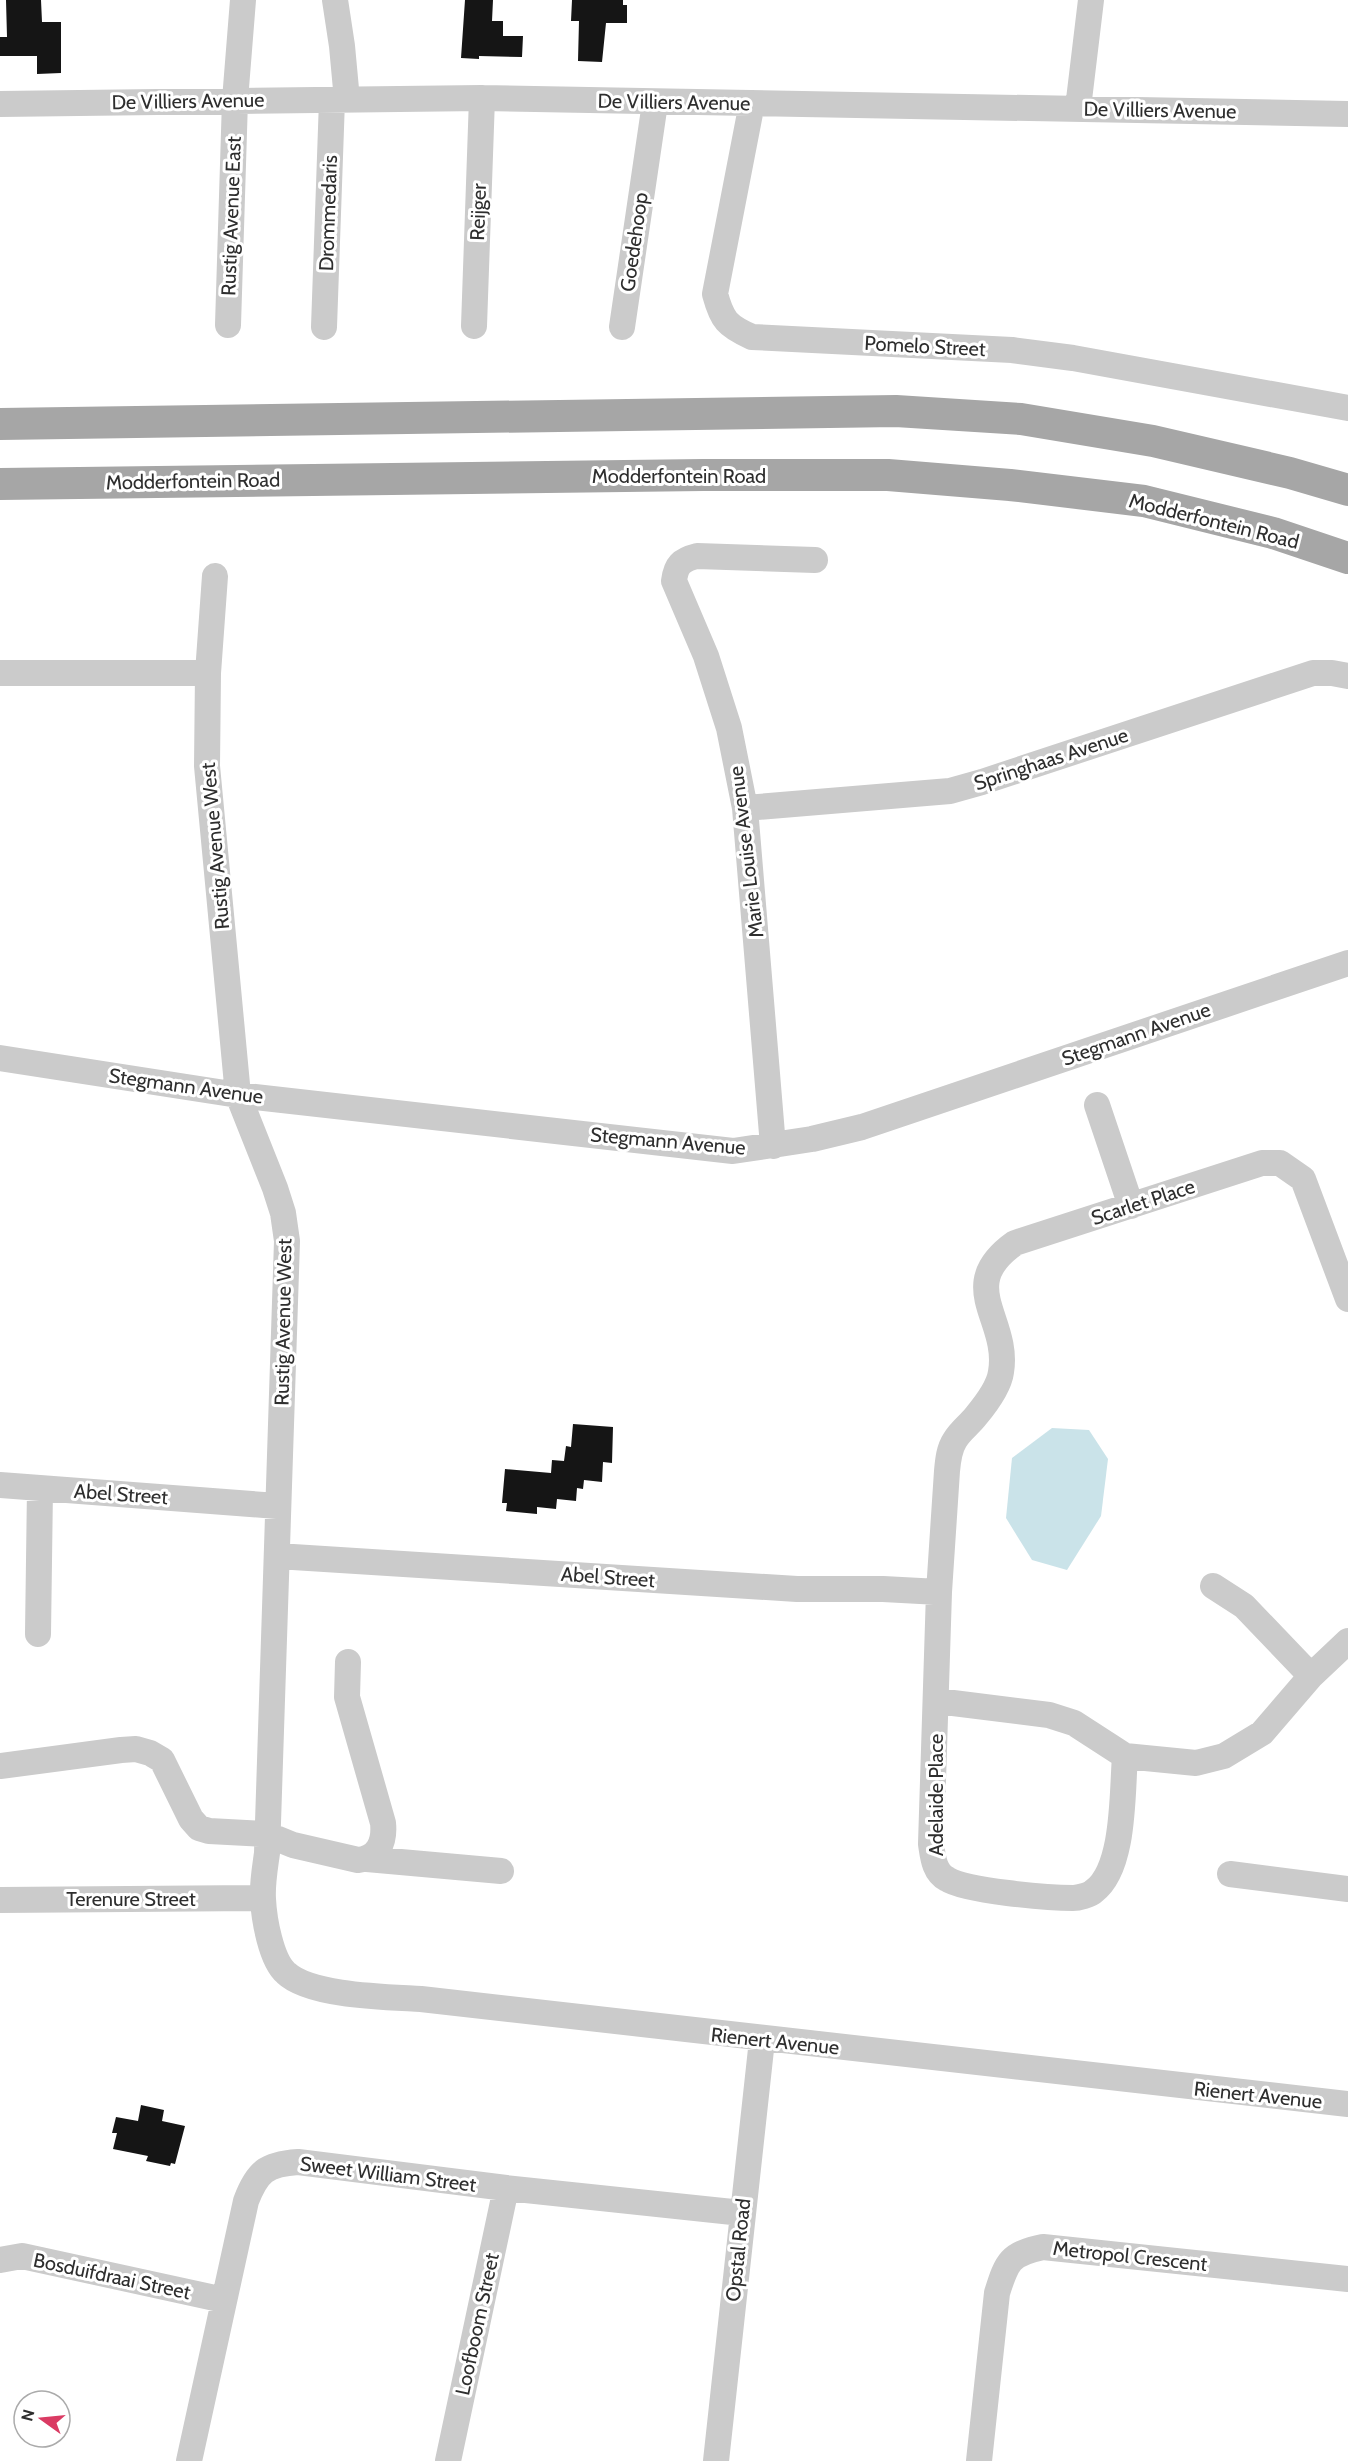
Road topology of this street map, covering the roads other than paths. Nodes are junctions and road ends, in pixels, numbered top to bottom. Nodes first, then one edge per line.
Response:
1 (243, 0) edge
2 (335, 0) edge
3 (1091, 0) edge
4 (482, 99) junction
5 (235, 100) junction
6 (339, 100) junction
7 (655, 103) junction
8 (0, 104) edge
9 (752, 104) junction
10 (1078, 108) junction
11 (1348, 114) edge
12 (228, 325) dead end
13 (474, 326) dead end
14 (324, 327) dead end
15 (622, 327) dead end
16 (1348, 408) edge
17 (0, 424) edge
18 (0, 484) edge
19 (1348, 490) edge
20 (1348, 558) edge
21 (815, 560) dead end
22 (214, 576) dead end
23 (0, 673) edge
24 (208, 673) junction
25 (1348, 676) edge
26 (745, 808) junction
27 (1348, 963) edge
28 (0, 1058) edge
29 (238, 1095) junction
30 (1097, 1105) dead end
31 (773, 1146) junction
32 (1131, 1206) junction
33 (1348, 1299) edge
34 (993, 1392) joint
35 (0, 1485) edge
36 (40, 1488) junction
37 (277, 1506) junction
38 (277, 1556) junction
39 (1213, 1586) dead end
40 (939, 1592) junction
41 (38, 1634) dead end
42 (1348, 1641) edge
43 (348, 1662) dead end
44 (1311, 1676) junction
45 (937, 1701) junction
46 (1125, 1756) junction
47 (0, 1766) edge
48 (266, 1834) junction
49 (367, 1859) junction
50 (501, 1871) dead end
51 (1230, 1874) dead end
52 (1348, 1889) edge
53 (262, 1898) junction
54 (0, 1900) edge
55 (762, 2040) junction
56 (1348, 2104) edge
57 (506, 2188) junction
58 (742, 2213) junction
59 (0, 2260) edge
60 (1348, 2279) edge
61 (224, 2300) junction
62 (189, 2461) edge
63 (448, 2461) edge
64 (716, 2461) edge
65 (979, 2461) edge

1 - 5 street, Rustig Avenue East
2 - 6 street, Drommedaris
3 - 10 street
4 - 6 street, De Villiers Avenue
4 - 7 street, De Villiers Avenue
4 - 13 street, Reijger
5 - 6 street, De Villiers Avenue
5 - 8 street, De Villiers Avenue
5 - 12 street, Rustig Avenue East
6 - 14 street, Drommedaris
7 - 9 street, De Villiers Avenue
7 - 15 street, Goedehoop
9 - 10 street, De Villiers Avenue
9 - 16 street, Pomelo Street
10 - 11 street, De Villiers Avenue
17 - 19 main road
18 - 20 main road, Modderfontein Road
21 - 26 street, Marie Louise Avenue
22 - 24 street, Rustig Avenue West
23 - 24 street
24 - 29 street, Rustig Avenue West
25 - 26 street, Springhaas Avenue
26 - 31 street, Marie Louise Avenue
27 - 31 street, Stegmann Avenue
28 - 29 street, Stegmann Avenue
29 - 31 street, Stegmann Avenue
29 - 37 street, Rustig Avenue West
30 - 32 street
32 - 33 street, Scarlet Place
32 - 34 street, Scarlet Place
34 - 40 street, Adelaide Place
35 - 36 street, Abel Street
36 - 37 street, Abel Street
36 - 41 street
37 - 38 street, Rustig Avenue West
38 - 40 street, Abel Street
38 - 48 street, Rustig Avenue West
39 - 44 street
40 - 45 street, Adelaide Place
42 - 44 street
43 - 49 street
44 - 46 street
45 - 46 street
45 - 46 street, Adelaide Place
47 - 48 street
48 - 49 street
48 - 53 street, Rustig Avenue West
49 - 50 street
51 - 52 street
53 - 54 street, Terenure Street
53 - 55 street, Rienert Avenue
55 - 56 street, Rienert Avenue
55 - 58 street, Opstal Road
57 - 58 street, Sweet William Street
57 - 61 street, Sweet William Street
57 - 63 street, Loofboom Street
58 - 64 street, Opstal Road
59 - 61 street, Bosduifdraai Street
60 - 65 street, Metropol Crescent
61 - 62 street, Sweet William Street

